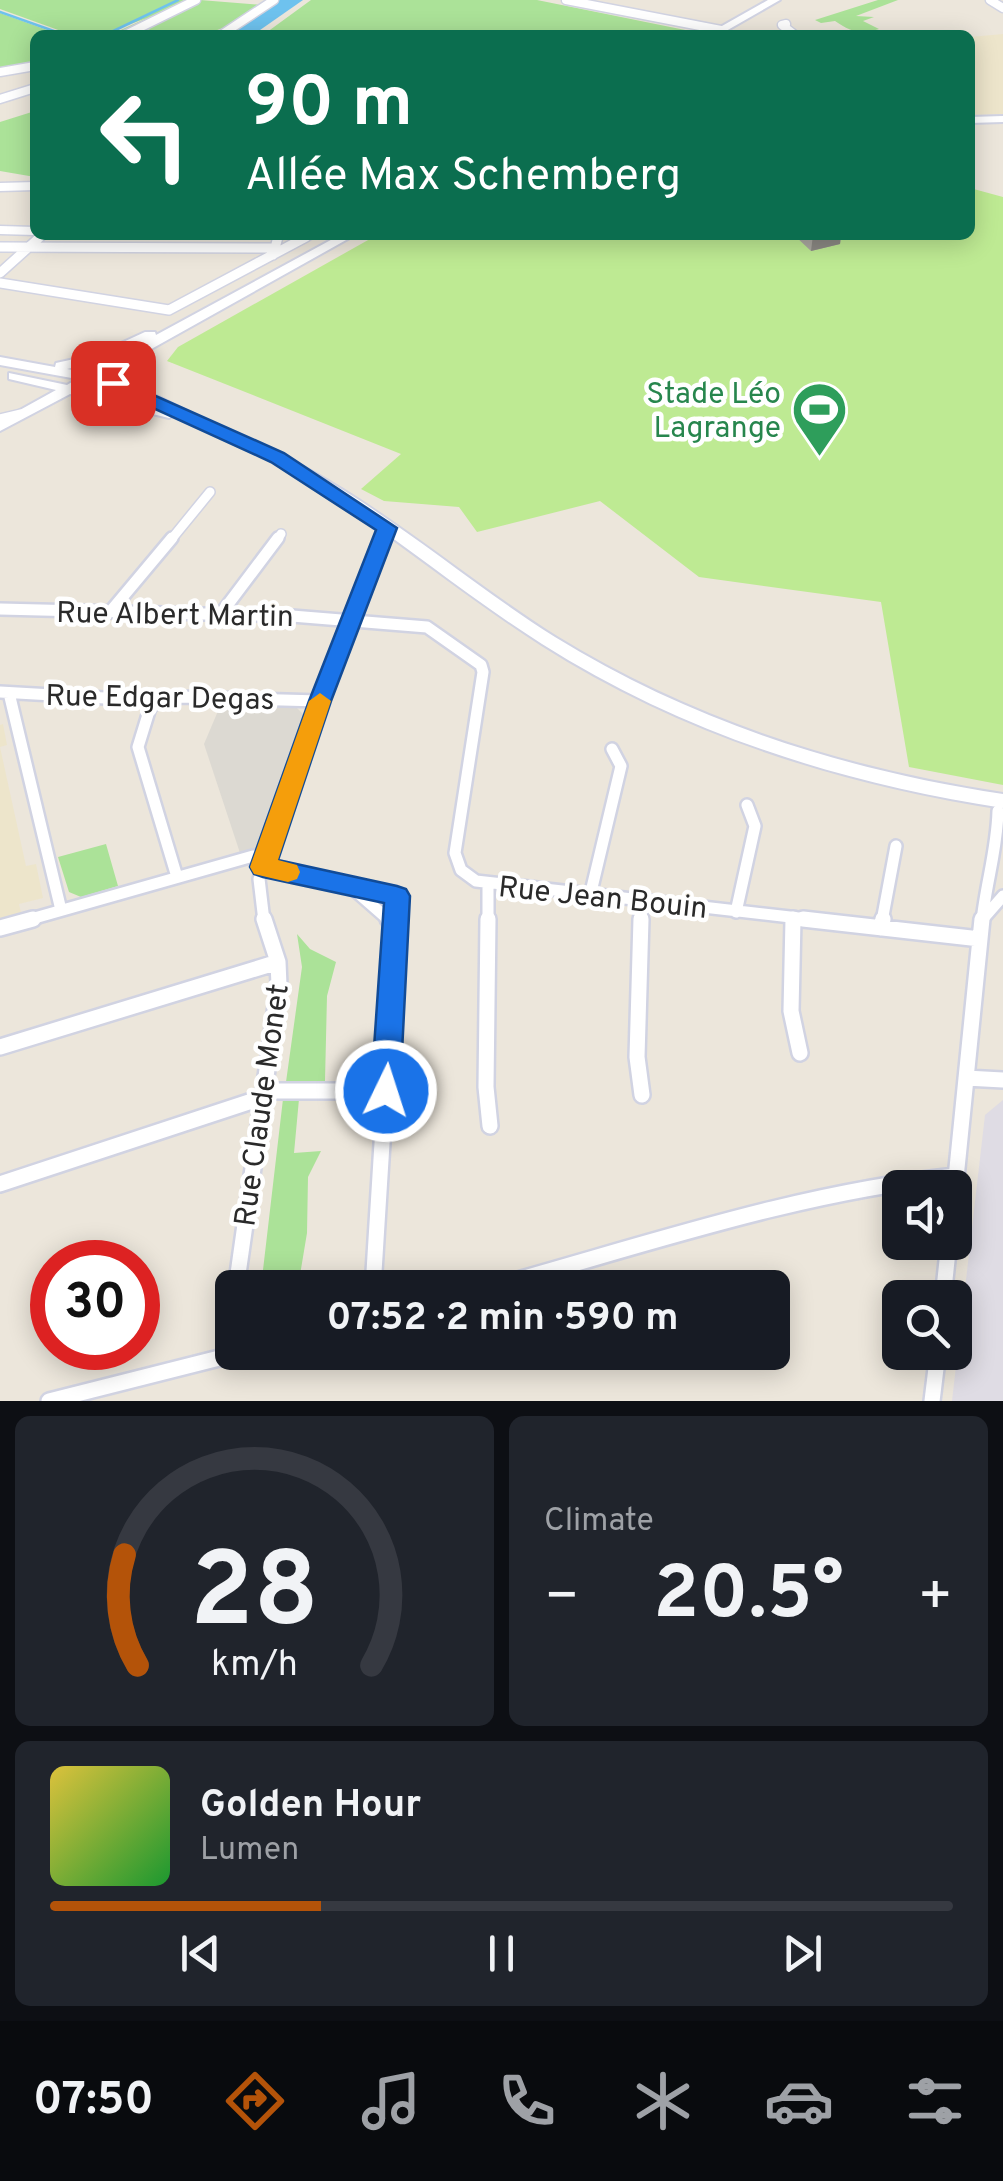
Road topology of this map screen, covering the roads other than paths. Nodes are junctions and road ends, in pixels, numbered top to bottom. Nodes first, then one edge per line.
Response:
1 (196, 0) edge
2 (274, 0) edge
3 (569, 0) edge
4 (774, 0) edge
5 (990, 0) edge
6 (1003, 8) edge
7 (786, 24) dead end
8 (135, 30) edge
9 (228, 30) edge
10 (713, 30) edge
11 (788, 30) edge
12 (30, 67) edge
13 (0, 72) edge
14 (30, 89) edge
15 (0, 98) edge
16 (1003, 119) edge
17 (975, 120) edge
18 (30, 186) edge
19 (0, 187) edge
20 (0, 230) edge
21 (30, 231) edge
22 (37, 240) edge
23 (277, 240) edge
24 (299, 240) edge
25 (339, 240) edge
26 (0, 247) edge
27 (31, 247) junction
28 (274, 252) junction
29 (0, 273) edge
30 (0, 283) edge
31 (249, 291) junction
32 (134, 356) junction
33 (0, 361) edge
34 (18, 373) edge
35 (83, 382) junction
36 (135, 390) junction
37 (25, 413) junction
38 (0, 418) edge
39 (199, 422) junction
40 (0, 427) edge
41 (210, 492) dead end
42 (387, 528) junction
43 (282, 534) dead end
44 (0, 610) edge
45 (110, 612) junction
46 (220, 615) junction
47 (350, 621) junction
48 (4, 692) edge
49 (156, 701) junction
50 (320, 701) junction
51 (612, 749) dead end
52 (747, 805) dead end
53 (997, 805) edge
54 (896, 846) dead end
55 (996, 852) junction
56 (264, 862) junction
57 (1003, 866) edge
58 (177, 877) junction
59 (488, 884) junction
60 (350, 886) junction
61 (590, 896) junction
62 (1003, 896) edge
63 (640, 902) junction
64 (61, 910) junction
65 (736, 912) junction
66 (793, 918) junction
67 (982, 920) junction
68 (396, 926) junction
69 (0, 928) edge
70 (881, 928) junction
71 (980, 938) junction
72 (278, 962) junction
73 (0, 1047) edge
74 (800, 1053) dead end
75 (966, 1078) junction
76 (1003, 1080) edge
77 (386, 1091) junction
78 (264, 1094) junction
79 (642, 1095) dead end
80 (490, 1126) dead end
81 (956, 1170) edge
82 (0, 1184) edge
83 (882, 1186) edge
84 (239, 1270) edge
85 (375, 1270) edge
86 (554, 1270) edge
87 (215, 1360) edge
88 (936, 1370) edge
89 (49, 1401) edge
90 (932, 1401) edge

1 - 8 street
2 - 9 street
3 - 10 street
4 - 10 main road
5 - 6 street
7 - 11 street
12 - 13 street
14 - 15 street
16 - 17 main road
18 - 19 street
20 - 21 street
22 - 27 street
23 - 28 street
24 - 28 street
25 - 31 main road
26 - 27 street
27 - 28 street
27 - 29 street
28 - 30 street
31 - 32 main road
31 - 34 main road
32 - 35 main road
32 - 36 main road
33 - 34 main road
34 - 35 main road
34 - 35 main road
34 - 37 main road
35 - 36 main road
35 - 37 main road
35 - 39 main road
36 - 39 main road
37 - 38 street
37 - 40 main road
39 - 42 main road
41 - 45 street
42 - 47 street, Rue Claude Monet
42 - 53 main road
43 - 46 street
44 - 45 street, Rue Albert Martin
45 - 46 street, Rue Albert Martin
46 - 47 street, Rue Albert Martin
47 - 50 street, Rue Claude Monet
47 - 59 street, Rue Jean Bouin
48 - 49 street, Rue Edgar Degas
48 - 64 street
49 - 50 street, Rue Edgar Degas
49 - 58 street
50 - 56 street, Rue Claude Monet
51 - 61 street
52 - 65 street
53 - 55 street
54 - 70 street
55 - 57 street
55 - 67 street
56 - 58 street
56 - 60 street
56 - 72 street, Rue Claude Monet
58 - 64 street
59 - 61 street, Rue Jean Bouin
59 - 80 street
60 - 68 street
60 - 68 street
61 - 63 street, Rue Jean Bouin
62 - 67 street
63 - 65 street, Rue Jean Bouin
63 - 79 street
64 - 69 street
65 - 66 street, Rue Jean Bouin
66 - 70 street, Rue Jean Bouin
66 - 74 street
67 - 71 street
68 - 77 street
70 - 71 street, Rue Jean Bouin
71 - 75 street
72 - 73 street
72 - 78 street, Rue Claude Monet
75 - 76 street
75 - 81 street
77 - 78 street
77 - 85 street
78 - 82 street
78 - 84 street, Rue Claude Monet
83 - 86 street
87 - 89 street
88 - 90 street

